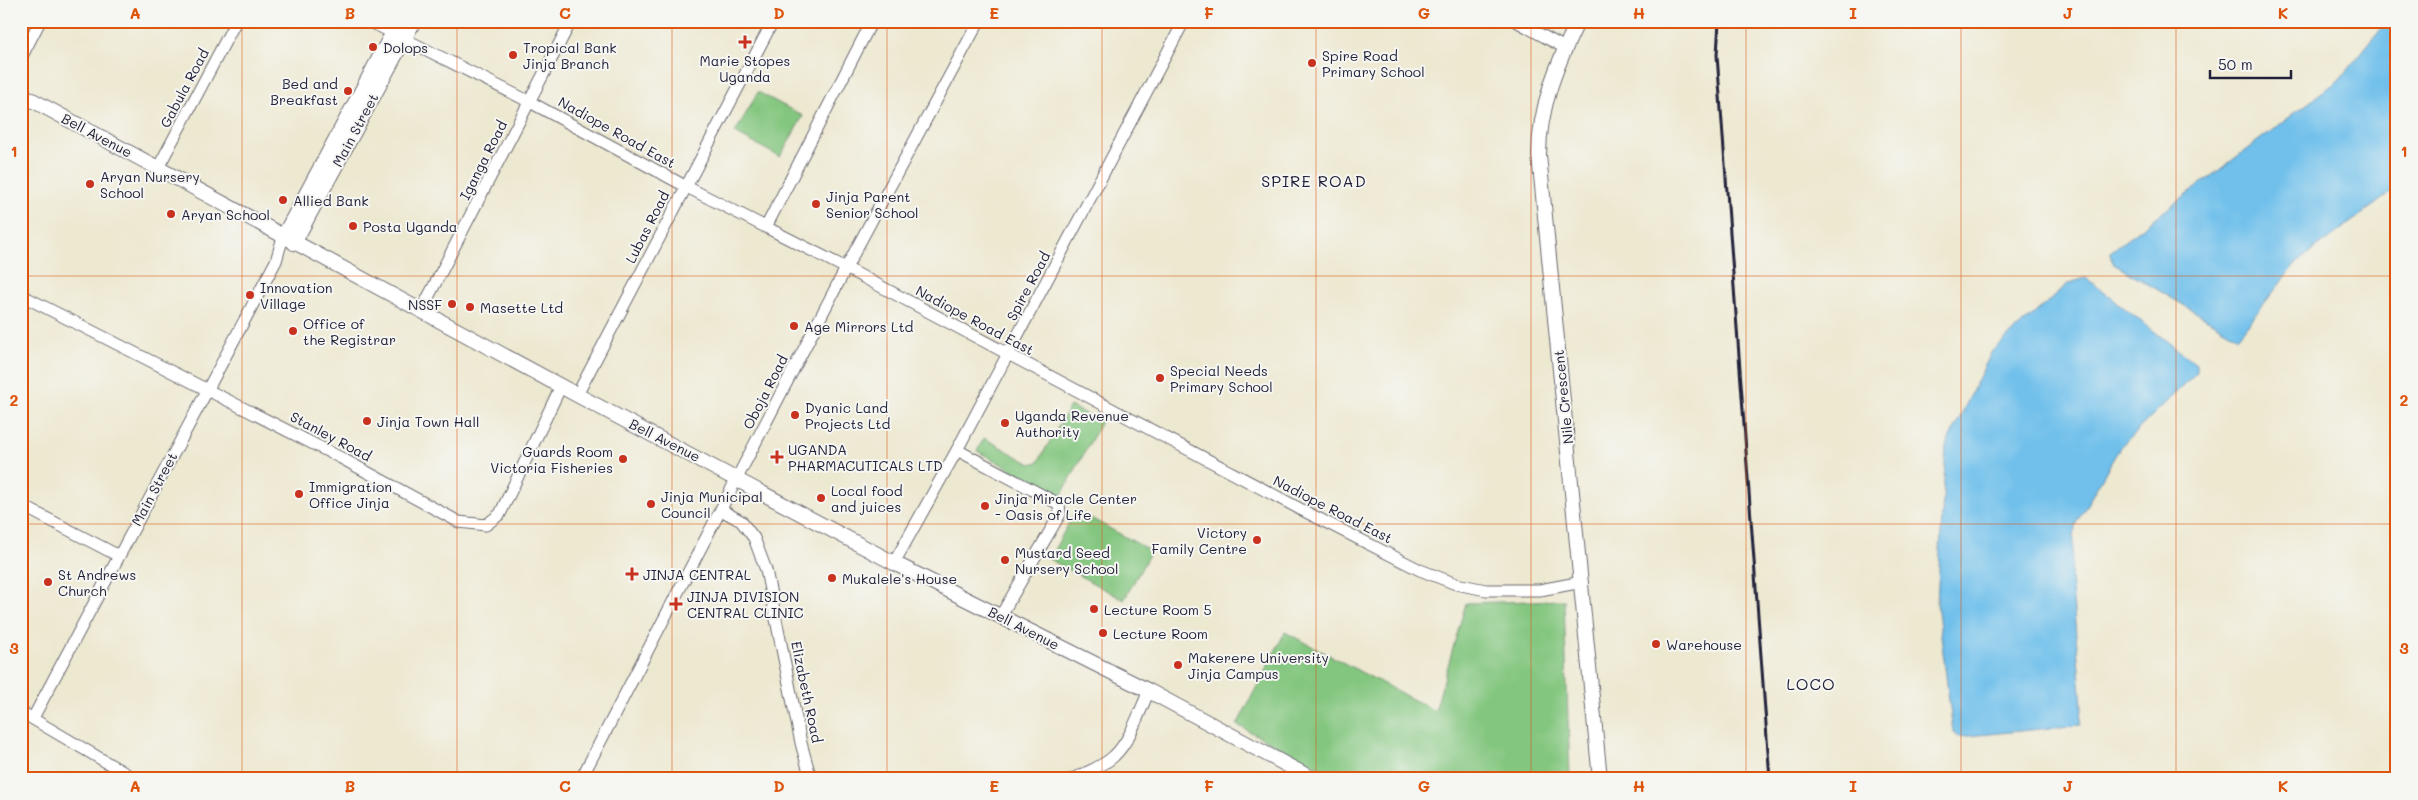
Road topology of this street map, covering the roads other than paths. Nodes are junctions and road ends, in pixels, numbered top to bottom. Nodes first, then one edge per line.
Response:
1 (40, 21) edge
2 (236, 21) edge
3 (368, 21) edge
4 (414, 21) edge
5 (571, 21) edge
6 (773, 21) edge
7 (872, 21) edge
8 (979, 21) edge
9 (1184, 21) edge
10 (1516, 21) edge
11 (1578, 21) edge
12 (399, 31) edge
13 (1565, 48) junction
14 (21, 58) edge
15 (21, 94) edge
16 (530, 102) junction
17 (158, 168) junction
18 (685, 186) junction
19 (766, 227) junction
20 (288, 240) junction
21 (846, 268) junction
22 (21, 295) edge
23 (421, 311) junction
24 (1009, 354) junction
25 (561, 386) junction
26 (207, 389) junction
27 (577, 395) junction
28 (957, 450) junction
29 (738, 478) junction
30 (21, 505) edge
31 (721, 510) junction
32 (119, 556) junction
33 (894, 562) junction
34 (1582, 582) junction
35 (1000, 617) junction
36 (1149, 691) junction
37 (21, 712) edge
38 (33, 718) junction
39 (135, 779) edge
40 (581, 779) edge
41 (812, 779) edge
42 (1073, 779) edge
43 (1313, 779) edge
44 (1600, 779) edge

1 - 14 street
2 - 17 street, Gabula Road
3 - 12 street, Nadiope Road East
4 - 12 street, Main Street
5 - 16 street, Iganga Road
6 - 18 street, Lubas Road
7 - 19 street
8 - 21 street, Oboja Road
9 - 24 street, Spire Road
10 - 13 street
11 - 13 street, Nile Crescent
12 - 16 street, Nadiope Road East
12 - 20 street, Main Street
13 - 34 street, Nile Crescent
15 - 17 street, Bell Avenue
16 - 18 street, Nadiope Road East
16 - 23 street, Iganga Road
17 - 20 street, Bell Avenue
18 - 19 street, Nadiope Road East
18 - 27 street, Lubas Road
19 - 21 street, Nadiope Road East
20 - 23 street, Bell Avenue
20 - 26 street, Main Street
21 - 24 street, Nadiope Road East
21 - 29 street, Oboja Road
22 - 26 street, Stanley Road
23 - 25 street, Bell Avenue
24 - 28 street, Spire Road
24 - 34 street, Nadiope Road East
25 - 26 street, Stanley Road
25 - 27 street, Bell Avenue
26 - 32 street, Main Street
27 - 29 street, Bell Avenue
28 - 33 street, Spire Road
28 - 35 street
29 - 31 street, Oboja Road
29 - 33 street, Bell Avenue
30 - 32 street
31 - 40 street, Oboja Road
31 - 41 street, Elizabeth Road
32 - 38 street, Main Street
33 - 35 street, Bell Avenue
34 - 44 street, Nile Crescent
35 - 36 street, Bell Avenue
36 - 42 street
36 - 43 street, Bell Avenue
37 - 38 street
38 - 39 street

